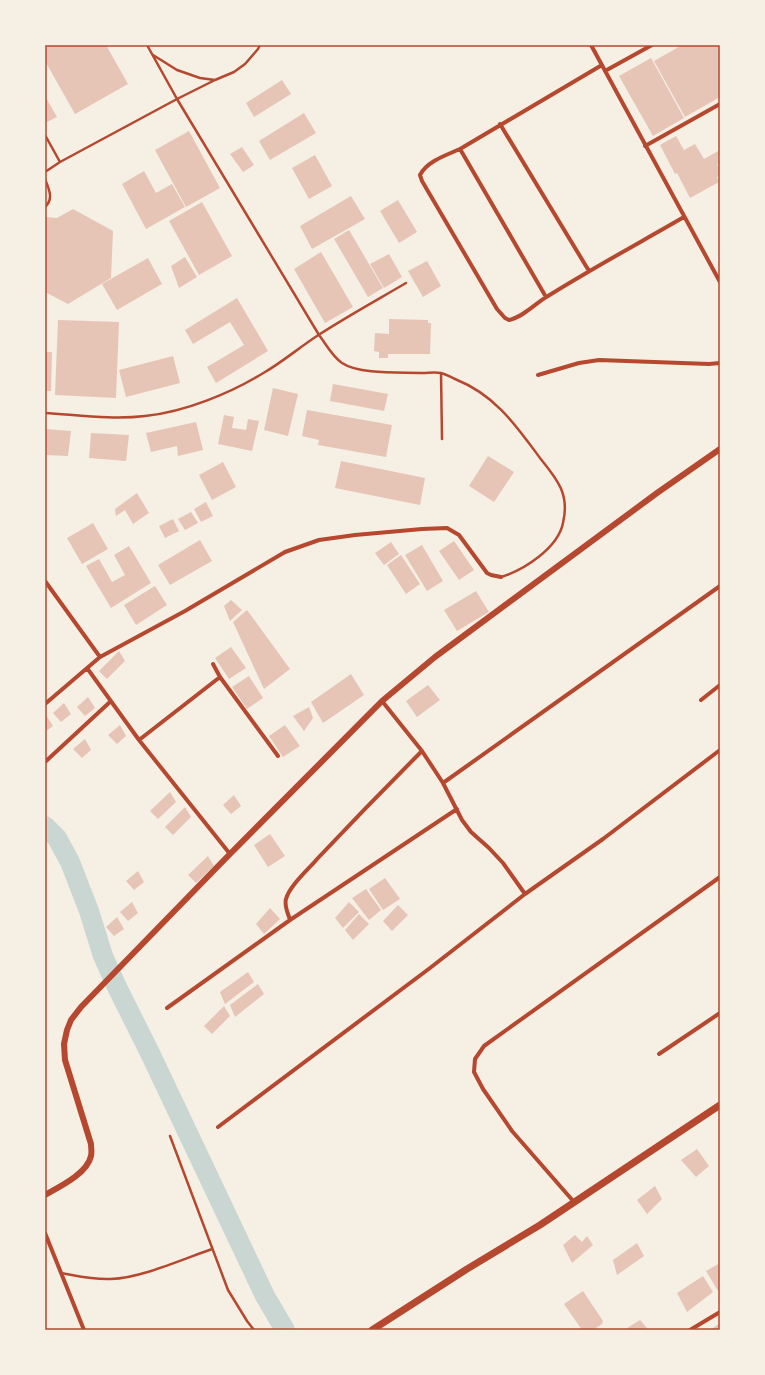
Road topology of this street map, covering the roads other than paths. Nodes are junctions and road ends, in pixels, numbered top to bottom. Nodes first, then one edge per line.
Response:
1 (147, 45) edge
2 (260, 45) edge
3 (591, 45) edge
4 (652, 45) edge
5 (152, 54) junction
6 (602, 65) junction
7 (604, 71) junction
8 (215, 80) junction
9 (177, 99) junction
10 (720, 104) edge
11 (500, 124) junction
12 (45, 135) edge
13 (645, 146) junction
14 (460, 148) junction
15 (60, 162) junction
16 (45, 172) edge
17 (45, 179) edge
18 (45, 207) edge
19 (684, 217) junction
20 (589, 271) junction
21 (720, 282) edge
22 (406, 283) dead end
23 (546, 297) junction
24 (319, 335) junction
25 (720, 364) edge
26 (441, 373) junction
27 (538, 375) dead end
28 (45, 413) edge
29 (442, 439) dead end
30 (720, 448) edge
31 (501, 577) joint
32 (45, 581) edge
33 (720, 586) edge
34 (100, 657) junction
35 (213, 664) dead end
36 (87, 668) junction
37 (220, 677) junction
38 (720, 685) edge
39 (701, 700) dead end
40 (111, 701) junction
41 (382, 701) junction
42 (45, 704) edge
43 (139, 740) junction
44 (422, 750) junction
45 (720, 750) edge
46 (278, 756) dead end
47 (45, 762) edge
48 (443, 783) junction
49 (457, 809) junction
50 (230, 854) junction
51 (720, 877) edge
52 (526, 894) junction
53 (290, 920) junction
54 (167, 1008) dead end
55 (720, 1013) edge
56 (659, 1054) dead end
57 (720, 1105) edge
58 (218, 1128) dead end
59 (170, 1136) dead end
60 (45, 1195) edge
61 (574, 1202) junction
62 (45, 1233) edge
63 (212, 1248) junction
64 (61, 1273) junction
65 (720, 1312) edge
66 (84, 1330) edge
67 (254, 1330) edge
68 (372, 1330) edge
69 (690, 1330) edge

1 - 5 lane
2 - 8 lane
3 - 6 street
4 - 7 street
5 - 8 lane
5 - 9 lane
6 - 7 street
6 - 11 street
7 - 13 street
8 - 9 lane
9 - 15 lane
9 - 24 lane
10 - 13 street
11 - 14 street
11 - 20 street
12 - 15 lane
13 - 19 street
14 - 23 street
14 - 23 street
15 - 16 lane
17 - 18 lane
19 - 20 street
19 - 21 street
20 - 23 street
22 - 24 lane
24 - 26 lane
24 - 28 lane
25 - 27 street
26 - 29 lane
26 - 31 lane
30 - 41 street
31 - 34 street
32 - 34 street
33 - 48 street
34 - 36 street
35 - 37 street
36 - 40 street
36 - 42 street
37 - 43 street
37 - 46 street
38 - 39 street
40 - 43 street
40 - 47 street
41 - 44 street
41 - 50 street
43 - 50 street
44 - 48 street
44 - 53 street
45 - 52 street
48 - 49 street
49 - 52 street
49 - 53 street
50 - 60 street
51 - 61 street
52 - 58 street
53 - 54 street
55 - 56 street
57 - 61 main road
59 - 63 lane
61 - 68 main road
62 - 64 street
63 - 64 lane
63 - 67 lane
64 - 66 street
65 - 69 street

